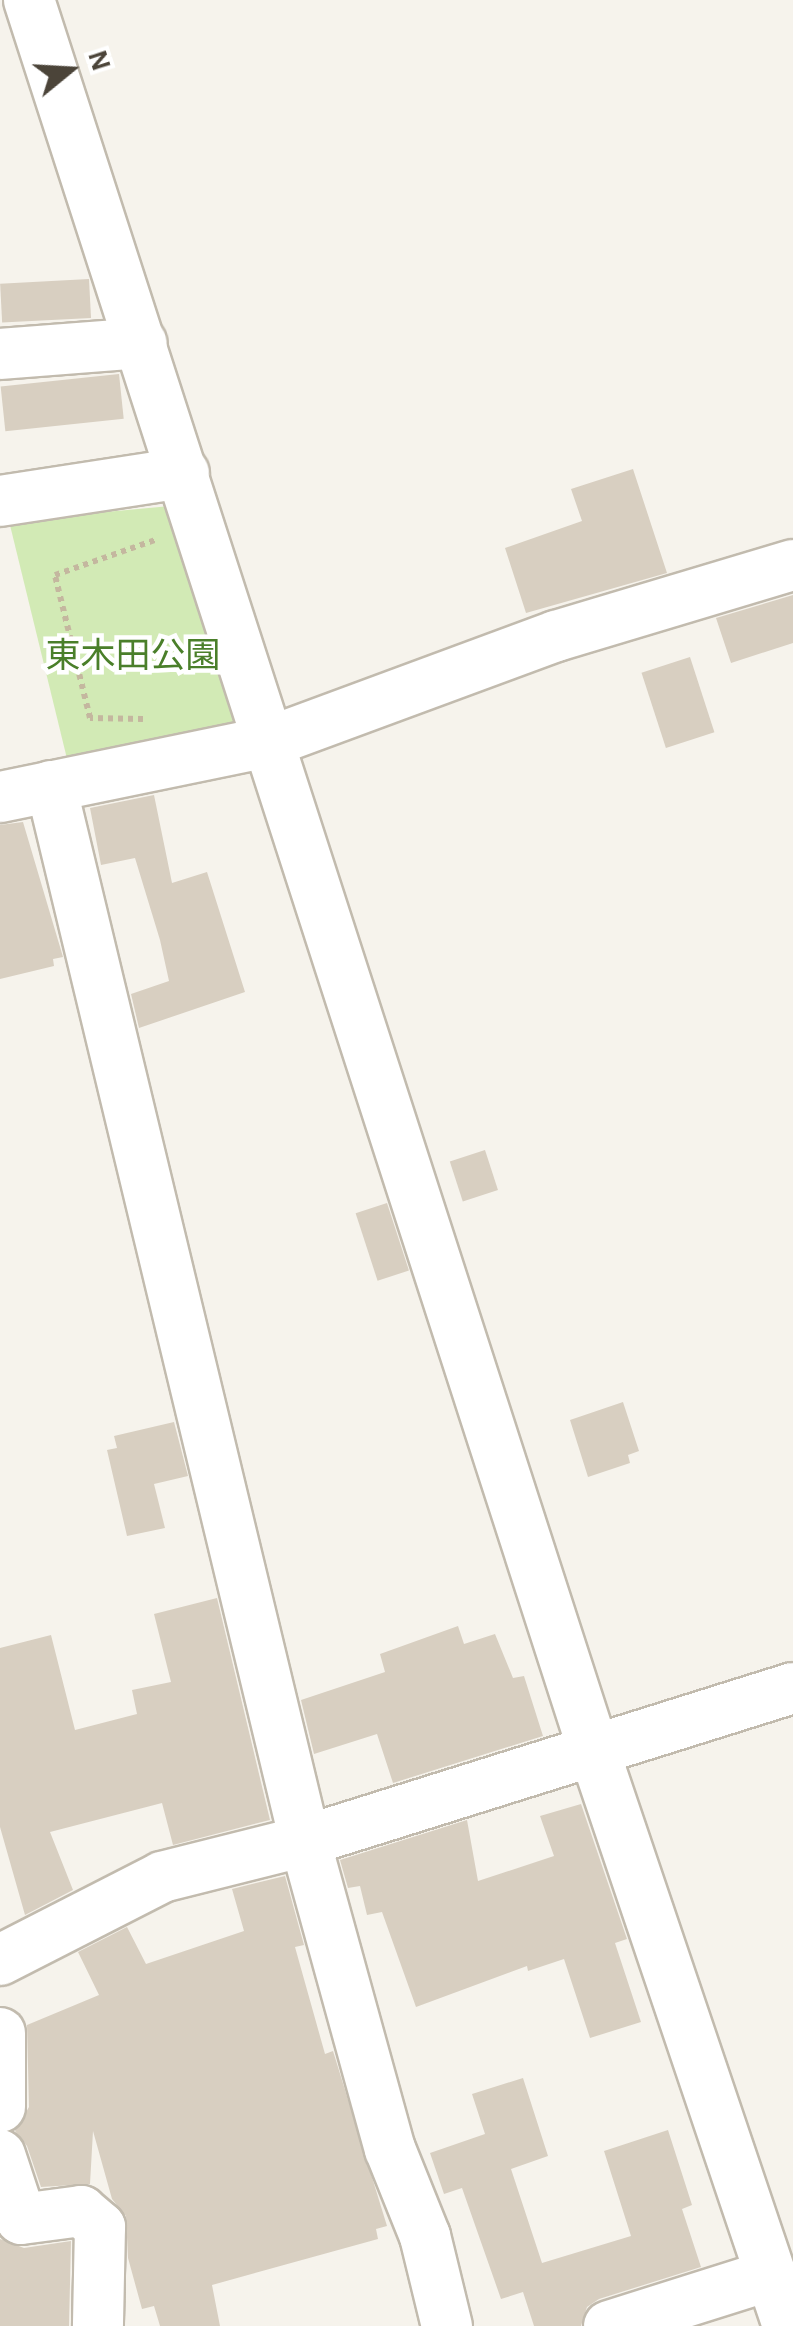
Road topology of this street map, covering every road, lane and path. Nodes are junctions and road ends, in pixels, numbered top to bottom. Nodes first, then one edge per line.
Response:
1 (28, 0) edge
2 (142, 343) junction
3 (0, 354) edge
4 (190, 491) junction
5 (0, 501) edge
6 (793, 566) edge
7 (161, 719) dead end
8 (272, 741) junction
9 (51, 786) junction
10 (0, 797) edge
11 (793, 1688) edge
12 (595, 1754) junction
13 (305, 1841) junction
14 (0, 1960) edge
15 (0, 2033) edge
16 (0, 2107) edge
17 (0, 2155) edge
18 (771, 2276) junction
19 (98, 2326) edge
20 (447, 2326) edge
21 (608, 2326) edge
22 (788, 2326) edge

1 - 2 street
2 - 3 street
2 - 4 street
4 - 5 street
4 - 7 path
4 - 8 street
6 - 8 street
8 - 9 street
8 - 12 street
9 - 10 street
9 - 13 street
11 - 12 street
12 - 13 street
12 - 18 street
13 - 14 street
13 - 20 street
15 - 16 street
17 - 19 street
18 - 21 street
18 - 22 street

